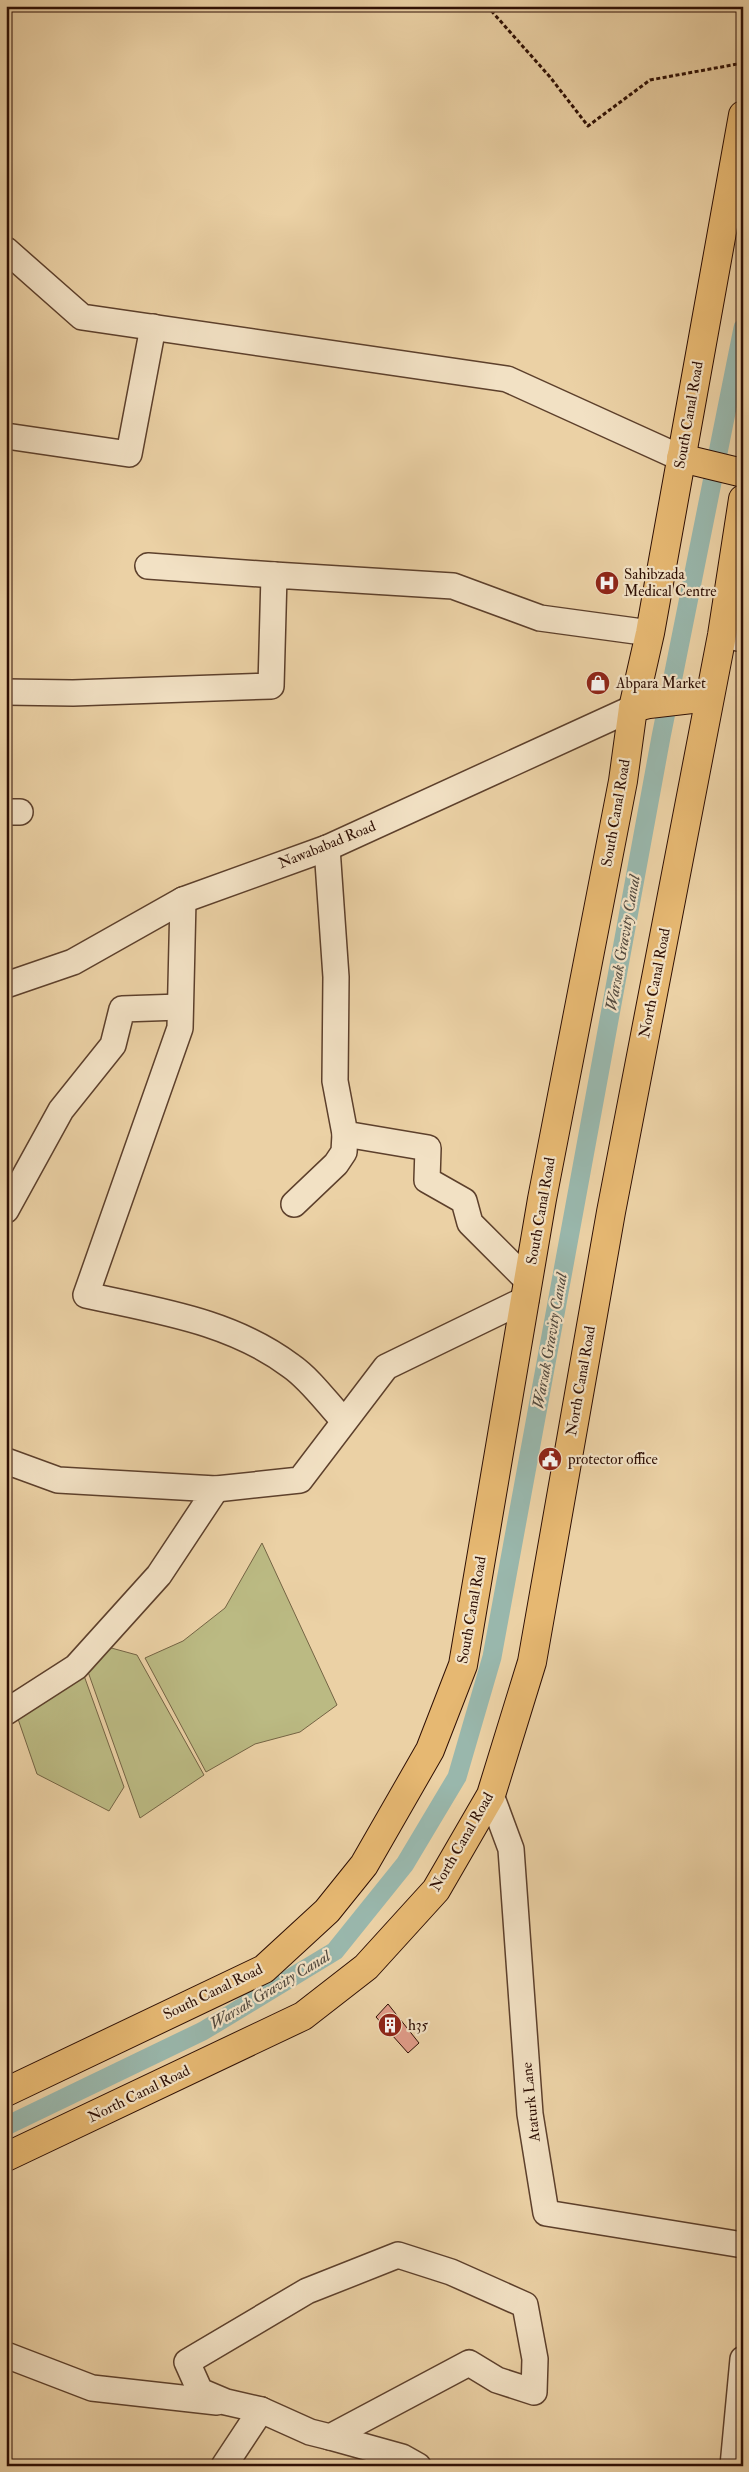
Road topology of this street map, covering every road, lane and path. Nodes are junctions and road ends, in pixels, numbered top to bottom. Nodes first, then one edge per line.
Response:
1 (487, 6) edge
2 (743, 63) edge
3 (743, 115) edge
4 (6, 250) edge
5 (152, 327) junction
6 (6, 436) edge
7 (684, 459) junction
8 (743, 473) edge
9 (743, 499) edge
10 (148, 566) dead end
11 (274, 575) junction
12 (650, 633) junction
13 (732, 637) edge
14 (6, 692) edge
15 (697, 698) junction
16 (641, 706) junction
17 (327, 848) junction
18 (183, 900) junction
19 (6, 985) edge
20 (180, 1007) junction
21 (346, 1134) junction
22 (294, 1204) dead end
23 (6, 1210) edge
24 (527, 1290) junction
25 (344, 1421) junction
26 (6, 1461) edge
27 (216, 1489) junction
28 (6, 1712) edge
29 (491, 1795) junction
30 (6, 2092) edge
31 (6, 2157) edge
32 (743, 2245) edge
33 (6, 2355) edge
34 (743, 2359) edge
35 (226, 2402) junction
36 (261, 2410) junction
37 (330, 2437) junction
38 (414, 2465) edge
39 (224, 2466) edge
40 (733, 2466) edge

1 - 2 path
3 - 7 main road, South Canal Road
4 - 5 street
5 - 6 street
5 - 7 street
7 - 8 main road
7 - 12 main road, South Canal Road
9 - 13 main road, North Canal Road
10 - 11 street
11 - 12 street
11 - 14 street
12 - 16 main road, South Canal Road
13 - 15 main road, North Canal Road
15 - 16 main road
15 - 29 main road, North Canal Road
16 - 17 street, Nawababad Road
16 - 24 main road, South Canal Road
17 - 18 street, Nawababad Road
17 - 21 street
18 - 19 street, Nawababad Road
18 - 20 street
20 - 23 street
20 - 25 street
21 - 22 street
21 - 24 street
24 - 25 street
24 - 30 main road, South Canal Road
25 - 27 street
26 - 27 street
27 - 28 street
29 - 31 main road, North Canal Road
29 - 32 street, Ataturk Lane
33 - 35 street
34 - 40 street
35 - 36 street
35 - 37 street
36 - 37 street
36 - 39 street
37 - 38 street

